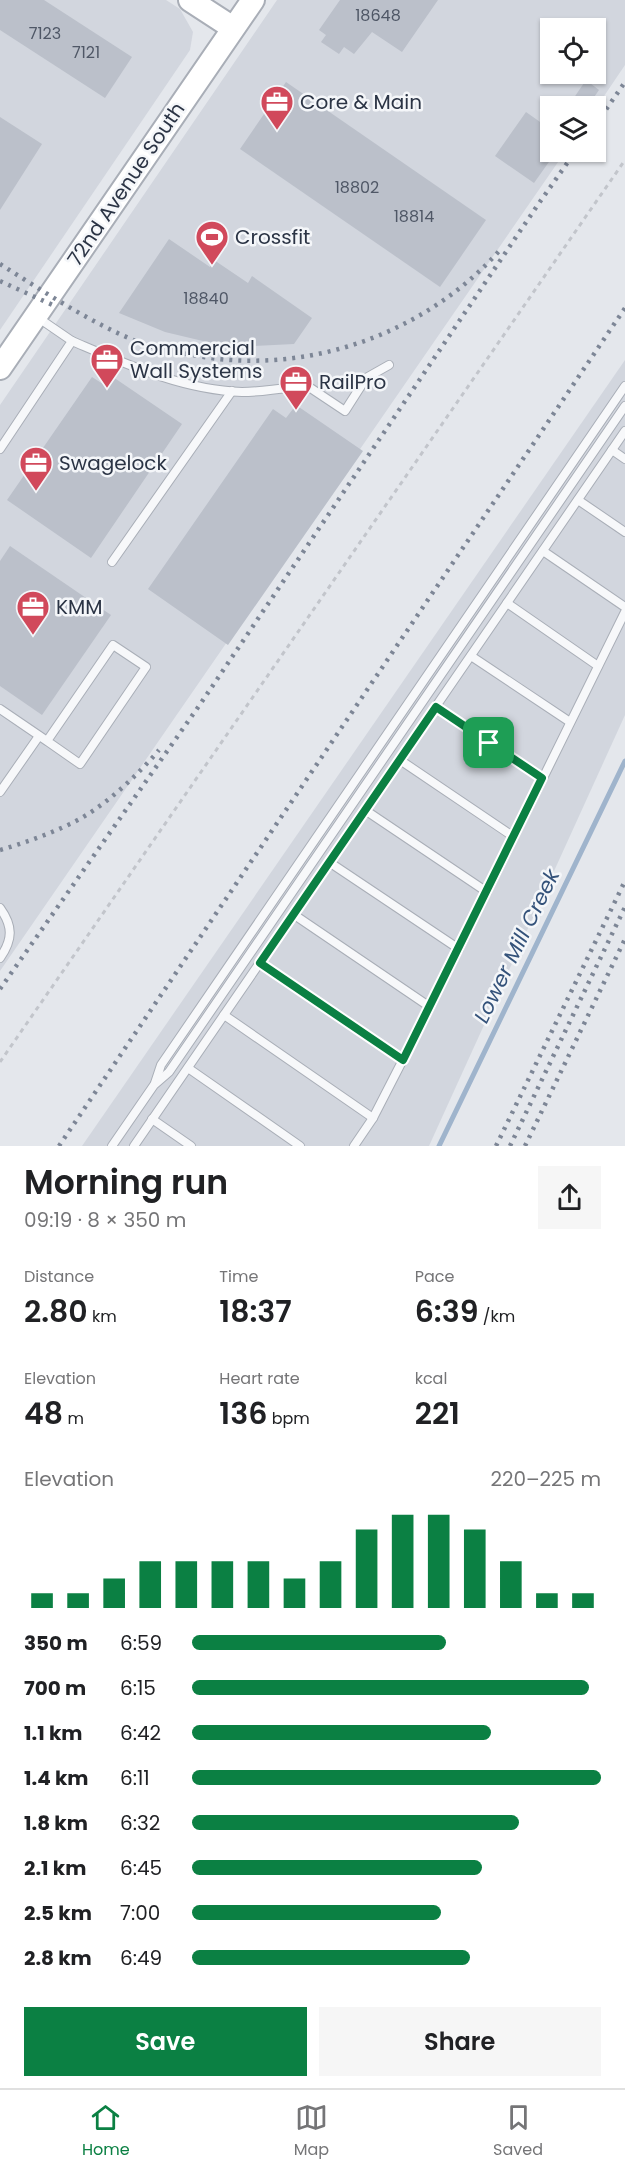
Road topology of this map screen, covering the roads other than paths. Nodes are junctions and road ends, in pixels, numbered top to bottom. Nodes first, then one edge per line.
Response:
1 (190, 0) edge
2 (253, 0) edge
3 (233, 28) junction
4 (36, 317) junction
5 (72, 341) junction
6 (389, 365) dead end
7 (0, 369) edge
8 (625, 386) edge
9 (232, 390) junction
10 (625, 406) edge
11 (625, 431) edge
12 (0, 449) edge
13 (612, 450) junction
14 (625, 459) edge
15 (578, 500) junction
16 (625, 532) edge
17 (543, 551) junction
18 (112, 562) dead end
19 (507, 603) junction
20 (625, 607) edge
21 (625, 612) edge
22 (471, 656) junction
23 (598, 666) junction
24 (436, 707) junction
25 (0, 709) edge
26 (570, 722) junction
27 (39, 736) junction
28 (47, 741) junction
29 (400, 759) junction
30 (542, 778) junction
31 (0, 792) edge
32 (365, 810) junction
33 (514, 837) junction
34 (329, 862) junction
35 (487, 892) junction
36 (0, 908) edge
37 (293, 914) junction
38 (459, 949) junction
39 (0, 958) edge
40 (260, 963) junction
41 (430, 1007) junction
42 (224, 1015) junction
43 (403, 1060) junction
44 (188, 1068) junction
45 (154, 1085) junction
46 (373, 1118) junction
47 (152, 1119) junction
48 (112, 1146) edge
49 (134, 1146) edge
50 (191, 1146) edge
51 (300, 1146) edge
52 (354, 1146) edge

1 - 3 street
2 - 3 street, 72nd Avenue South
3 - 4 street, 72nd Avenue South
4 - 5 lane
4 - 7 street, 72nd Avenue South
5 - 9 lane
5 - 12 lane
6 - 9 lane
8 - 45 lane
9 - 18 lane
10 - 45 lane
11 - 13 lane
13 - 14 lane
13 - 15 lane
15 - 16 lane
15 - 17 lane
17 - 19 lane
17 - 20 lane
19 - 22 lane
19 - 23 lane
21 - 23 lane
22 - 24 lane
22 - 26 lane
23 - 26 lane
24 - 29 lane
24 - 30 lane
25 - 27 lane
26 - 30 lane
27 - 28 lane
27 - 31 lane
28 - 28 lane
29 - 32 lane
29 - 33 lane
30 - 33 lane
32 - 34 lane
32 - 35 lane
33 - 35 lane
34 - 37 lane
34 - 38 lane
35 - 38 lane
36 - 39 lane
37 - 40 lane
37 - 41 lane
38 - 41 lane
40 - 42 lane
40 - 43 lane
41 - 43 lane
42 - 44 lane
42 - 46 lane
43 - 46 lane
44 - 47 lane
44 - 51 lane
45 - 48 lane
46 - 52 lane
47 - 49 lane
47 - 50 lane

